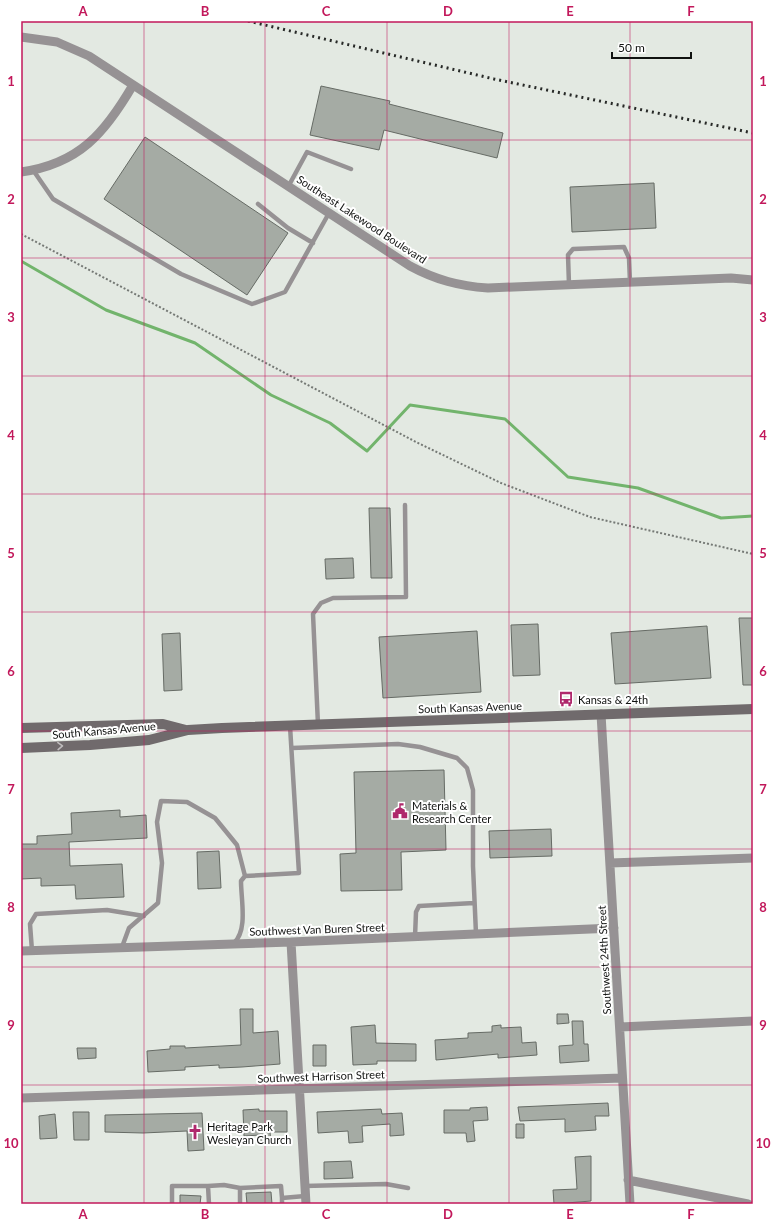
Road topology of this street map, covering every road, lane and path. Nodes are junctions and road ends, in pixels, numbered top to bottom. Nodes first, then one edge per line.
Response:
1 (21, 38) edge
2 (133, 85) junction
3 (351, 169) dead end
4 (33, 170) junction
5 (21, 172) edge
6 (288, 187) junction
7 (258, 204) dead end
8 (329, 213) junction
9 (21, 234) edge
10 (313, 243) junction
11 (753, 280) edge
12 (630, 282) junction
13 (569, 284) junction
14 (405, 505) dead end
15 (753, 554) edge
16 (753, 709) edge
17 (601, 714) junction
18 (318, 725) junction
19 (290, 726) junction
20 (21, 728) edge
21 (188, 730) junction
22 (21, 748) edge
23 (292, 748) junction
24 (753, 858) edge
25 (610, 864) junction
26 (245, 876) junction
27 (474, 903) junction
28 (144, 916) junction
29 (614, 928) junction
30 (476, 934) junction
31 (416, 937) junction
32 (292, 942) junction
33 (232, 944) junction
34 (122, 948) junction
35 (21, 951) edge
36 (32, 951) junction
37 (753, 1021) edge
38 (620, 1027) junction
39 (622, 1078) junction
40 (299, 1089) junction
41 (21, 1098) edge
42 (628, 1180) junction
43 (208, 1186) junction
44 (304, 1186) junction
45 (240, 1188) junction
46 (408, 1188) dead end
47 (282, 1198) junction
48 (305, 1200) edge
49 (172, 1204) edge
50 (209, 1204) edge
51 (240, 1204) edge
52 (282, 1204) edge
53 (630, 1204) edge
54 (748, 1204) edge

1 - 2 street, Southeast Lakewood Boulevard
2 - 4 street
2 - 6 street, Southeast Lakewood Boulevard
3 - 6 lane
4 - 5 street
4 - 10 lane
6 - 8 street, Southeast Lakewood Boulevard
7 - 10 lane
8 - 10 lane
8 - 13 street, Southeast Lakewood Boulevard
9 - 15 path
11 - 12 street, Southeast Lakewood Boulevard
12 - 13 street, Southeast Lakewood Boulevard
12 - 13 lane
14 - 18 lane
16 - 17 main road, South Kansas Avenue
17 - 18 main road, South Kansas Avenue
17 - 25 street, Southwest 24th Street
18 - 19 main road, South Kansas Avenue
19 - 21 main road, South Kansas Avenue
19 - 23 lane
20 - 21 main road, South Kansas Avenue
22 -> 21 main road, South Kansas Avenue
23 - 26 lane
23 - 27 lane
24 - 25 street
25 - 29 street, Southwest 24th Street
26 - 28 lane
26 - 33 lane
27 - 30 lane
27 - 31 lane
28 - 34 lane
28 - 36 lane
29 - 30 street, Southwest Van Buren Street
29 - 38 street, Southwest 24th Street
30 - 31 street, Southwest Van Buren Street
31 - 32 street, Southwest Van Buren Street
32 - 33 street, Southwest Van Buren Street
32 - 40 street
33 - 34 street, Southwest Van Buren Street
34 - 36 street, Southwest Van Buren Street
35 - 36 street, Southwest Van Buren Street
37 - 38 street
38 - 39 street, Southwest 24th Street
39 - 40 street, Southwest Harrison Street
39 - 42 street, Southwest 24th Street
40 - 41 street, Southwest Harrison Street
40 - 44 street
42 - 53 street, Southwest 24th Street
42 - 54 street
43 - 45 lane
43 - 49 lane
43 - 50 lane
44 - 46 lane
44 - 48 street
45 - 47 lane
45 - 51 lane
47 - 48 lane
47 - 52 lane

